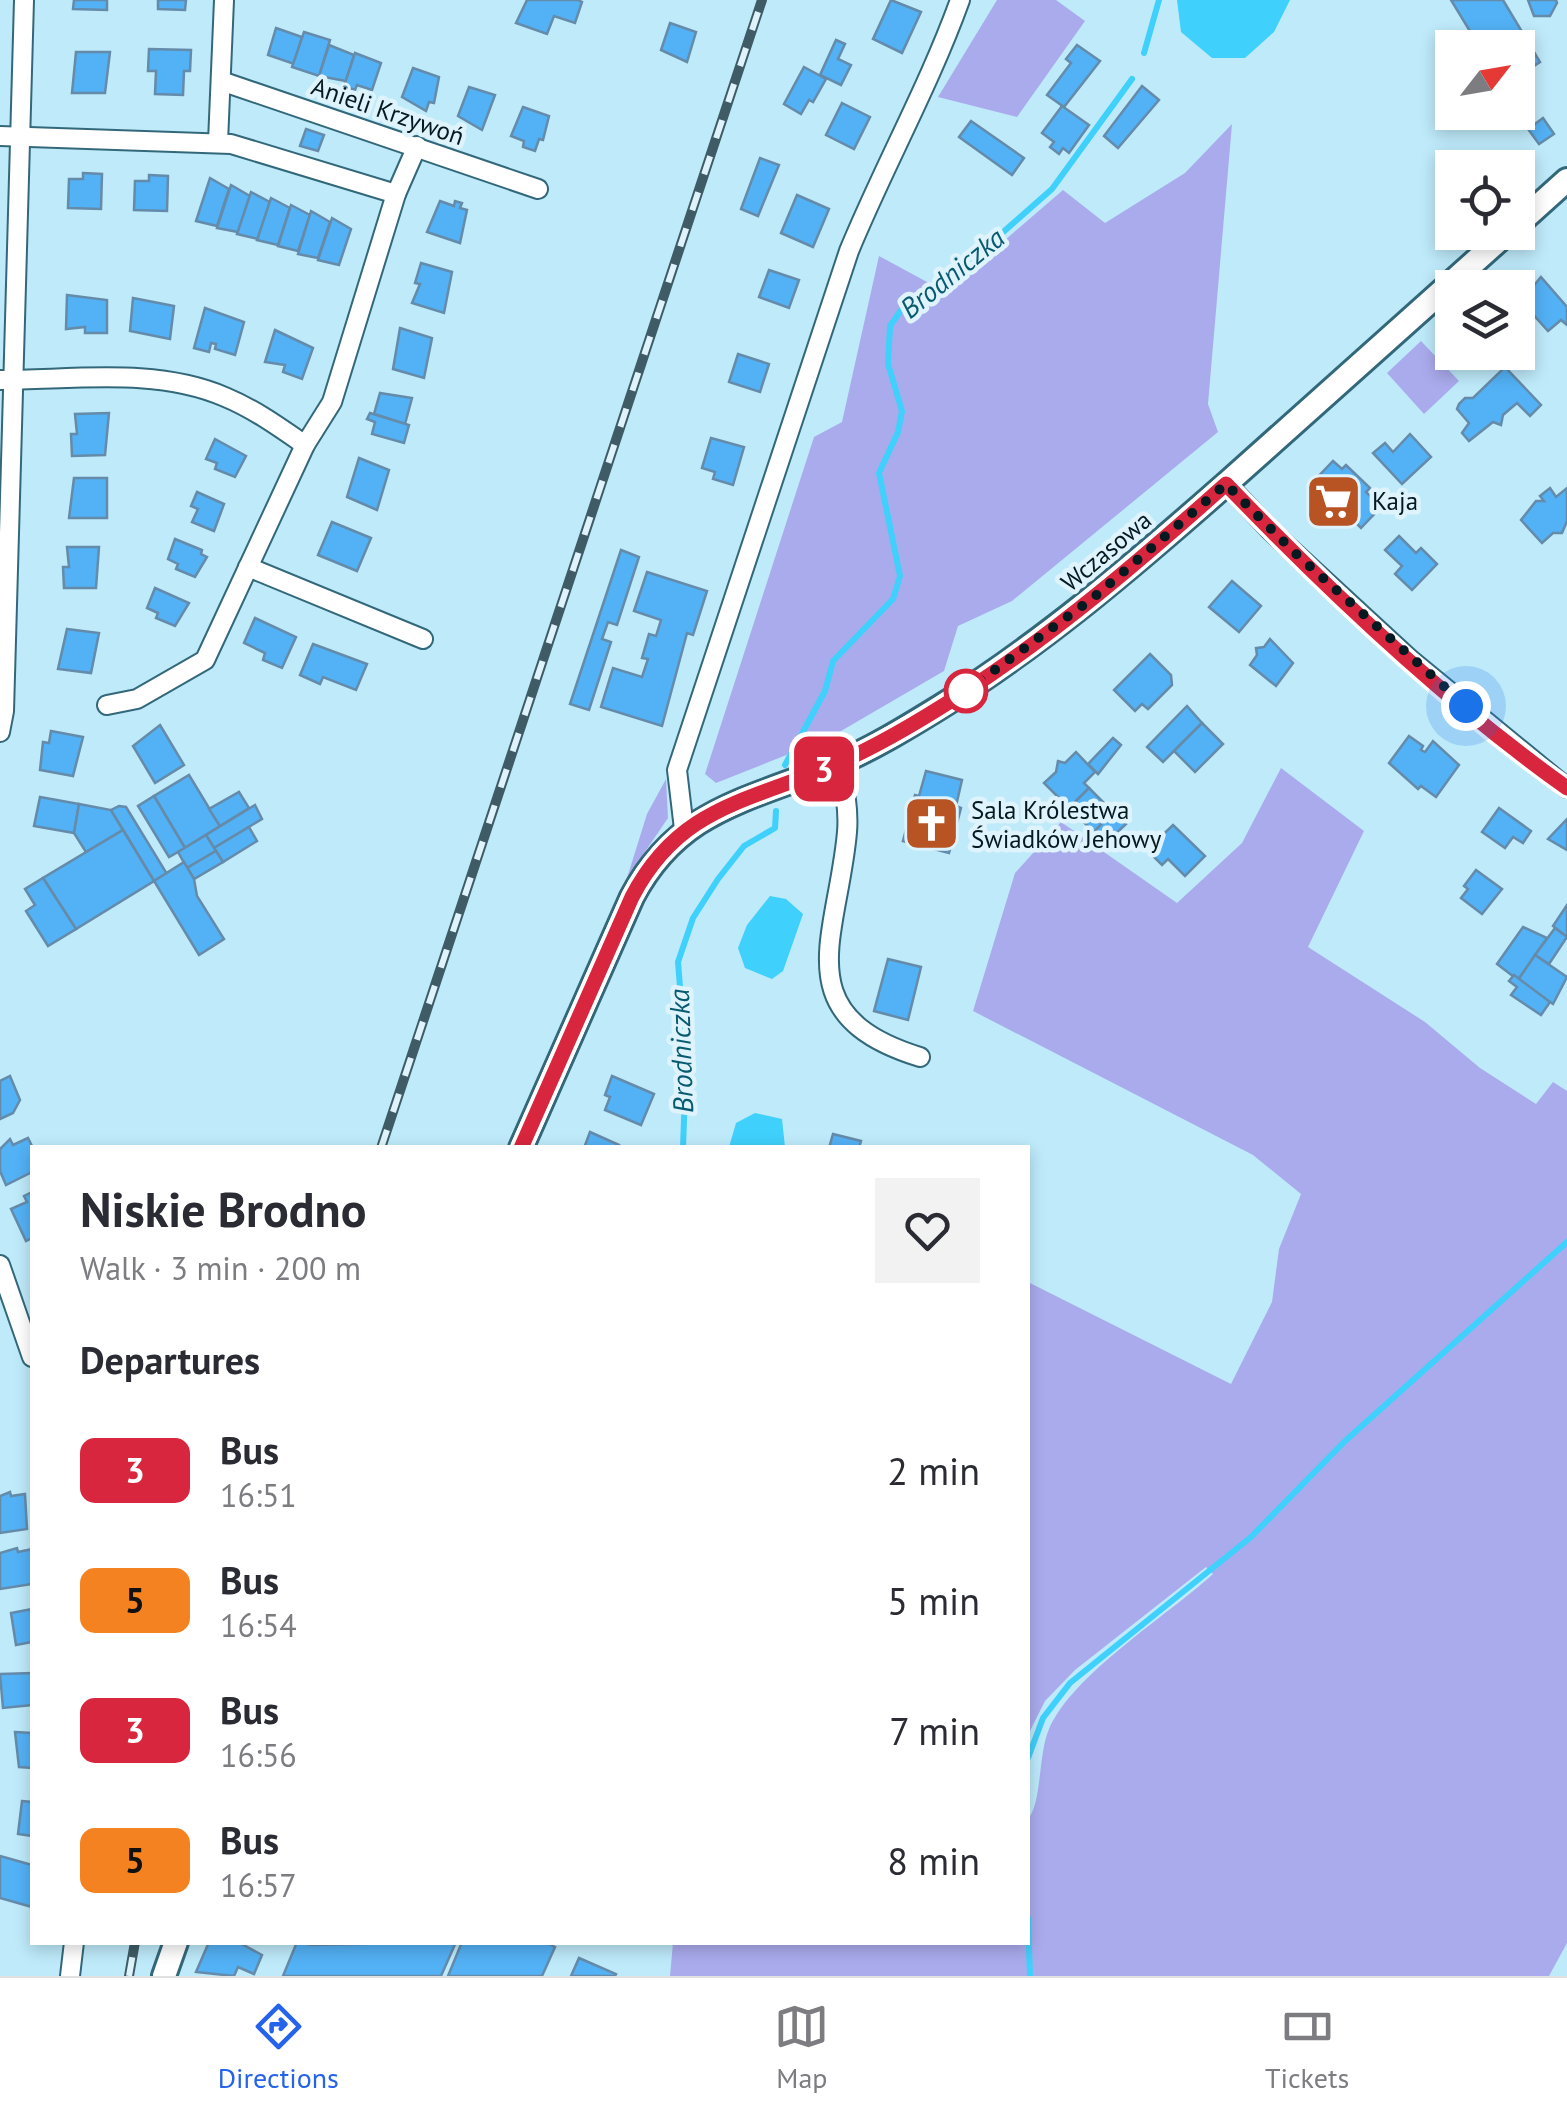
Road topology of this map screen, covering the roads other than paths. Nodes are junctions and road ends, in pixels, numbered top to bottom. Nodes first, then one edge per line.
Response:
1 (24, 0) edge
2 (224, 0) edge
3 (960, 0) edge
4 (221, 81) junction
5 (0, 136) edge
6 (20, 138) junction
7 (218, 142) junction
8 (417, 146) junction
9 (1567, 180) edge
10 (538, 189) dead end
11 (396, 194) junction
12 (1535, 209) edge
13 (1488, 250) edge
14 (6, 380) edge
15 (305, 445) junction
16 (1226, 484) junction
17 (248, 567) junction
18 (424, 639) dead end
19 (107, 705) dead end
20 (0, 732) edge
21 (838, 764) junction
22 (1567, 788) edge
23 (684, 829) junction
24 (920, 1057) dead end
25 (523, 1145) edge
26 (0, 1265) edge
27 (30, 1351) edge
28 (74, 1945) edge
29 (175, 1945) edge
30 (70, 1976) edge
31 (164, 1976) edge

1 - 6 street
2 - 4 street
3 - 23 street
4 - 7 street
4 - 8 street, Anieli Krzywoń
5 - 6 street
6 - 7 street
6 - 14 street
7 - 11 street
8 - 10 street, Anieli Krzywoń
8 - 11 street
9 - 12 street
11 - 15 street
13 - 16 street, Wczasowa
14 - 15 street
14 - 20 street
15 - 17 street
16 - 21 street, Wczasowa
16 - 22 street
17 - 18 street
17 - 19 street
21 - 23 street, Wczasowa
21 - 24 street
23 - 25 street, Wczasowa
26 - 27 street
28 - 30 street
29 - 31 street

